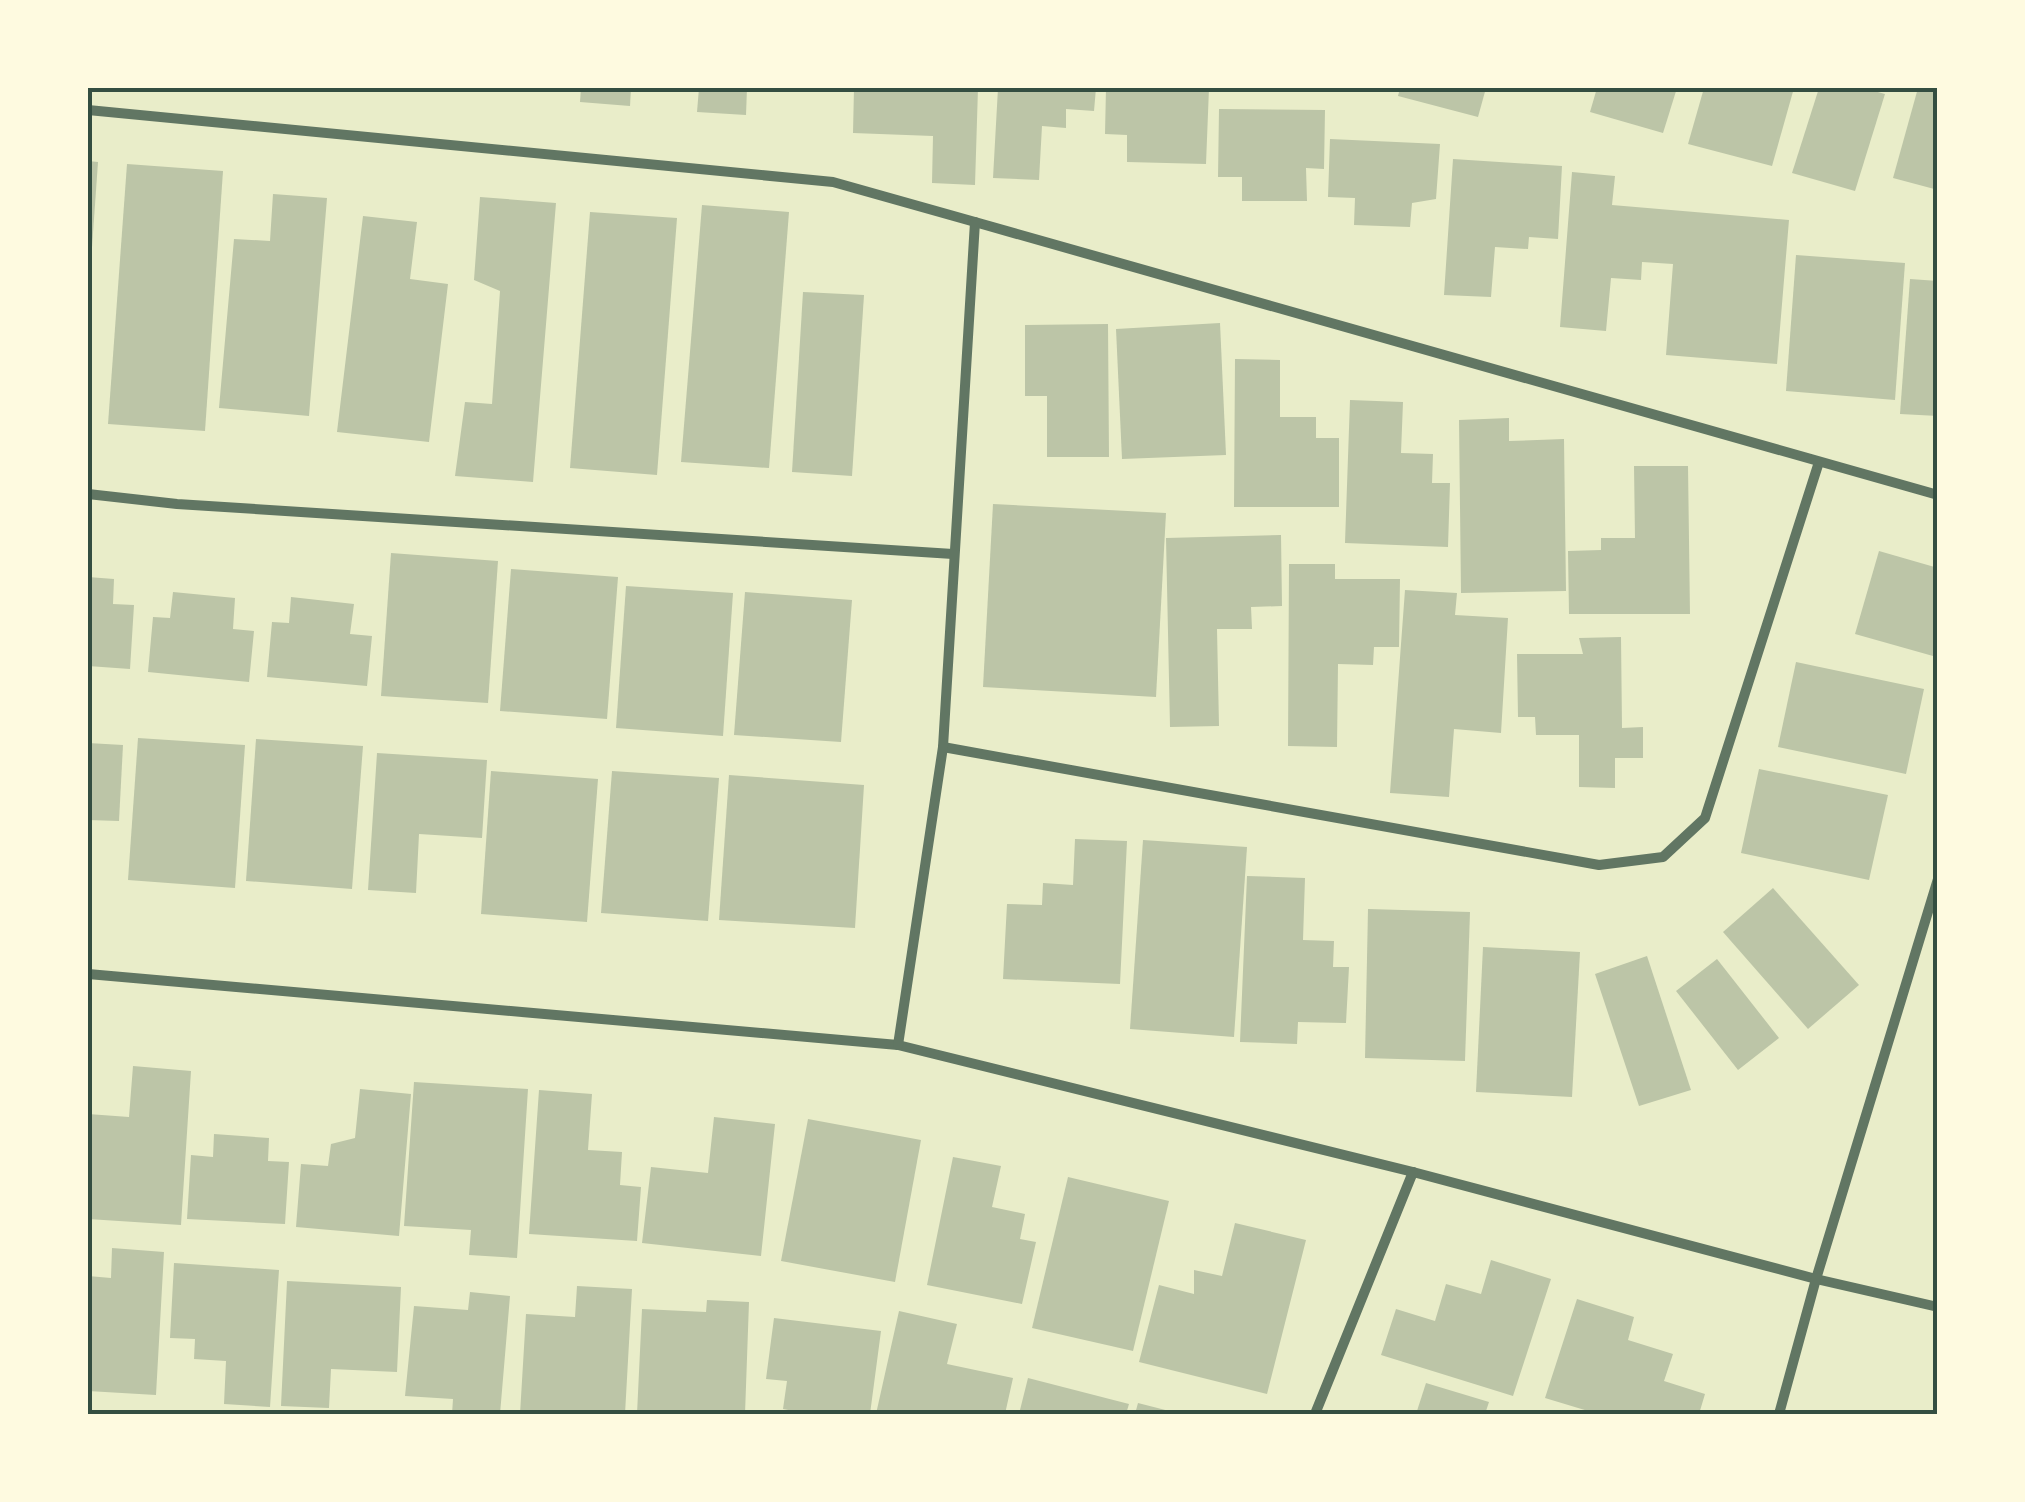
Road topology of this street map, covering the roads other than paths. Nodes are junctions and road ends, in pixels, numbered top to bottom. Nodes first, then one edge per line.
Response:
1 (88, 110) edge
2 (975, 222) junction
3 (1819, 462) junction
4 (88, 494) edge
5 (1938, 495) edge
6 (954, 554) junction
7 (943, 748) junction
8 (1938, 879) edge
9 (88, 974) edge
10 (898, 1045) junction
11 (1413, 1172) junction
12 (1816, 1278) junction
13 (1938, 1307) edge
14 (1315, 1414) edge
15 (1780, 1414) edge

1 - 2 street
2 - 3 street
2 - 6 street
3 - 5 street
3 - 7 street
4 - 6 street
6 - 7 street
7 - 10 street
8 - 12 street
9 - 10 street
10 - 11 street
11 - 12 street
11 - 14 street
12 - 13 street
12 - 15 street

